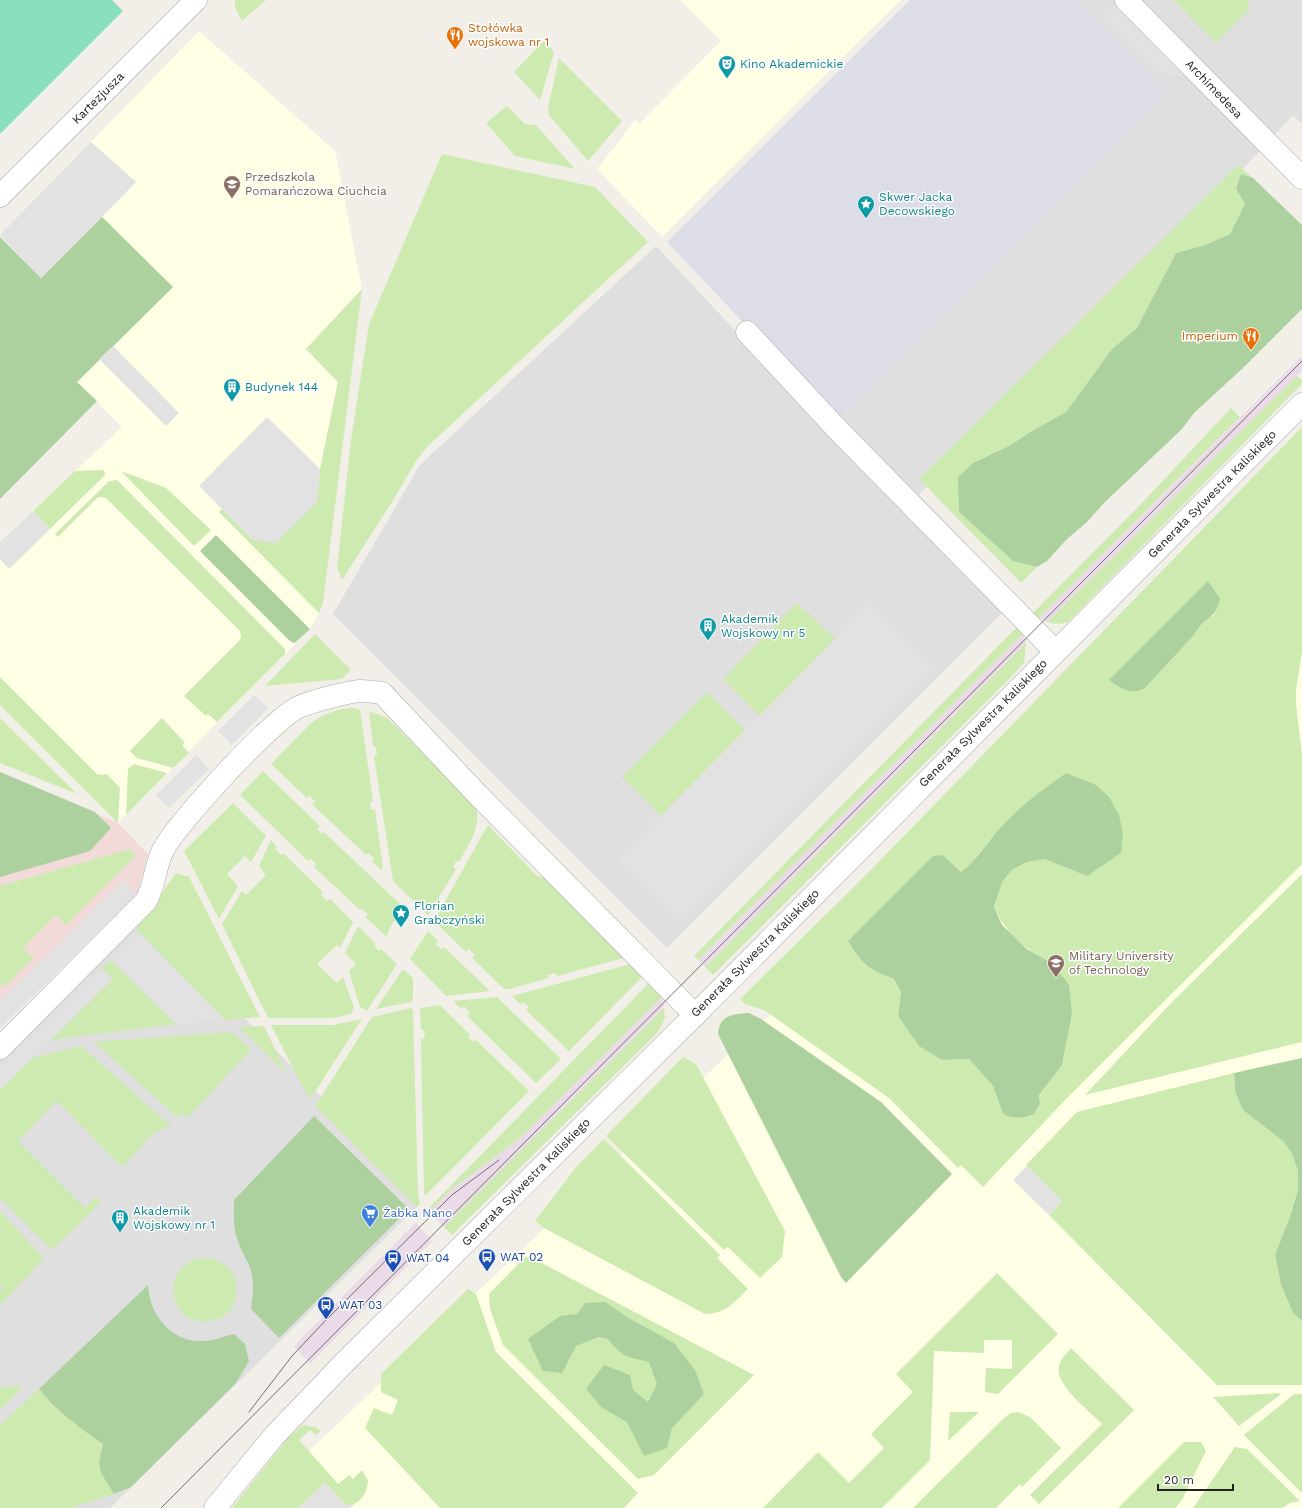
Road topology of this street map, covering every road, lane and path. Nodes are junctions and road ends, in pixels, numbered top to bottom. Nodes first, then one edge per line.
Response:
1 (196, 0) edge
2 (1126, 0) edge
3 (1302, 178) edge
4 (0, 196) edge
5 (747, 332) dead end
6 (1302, 404) edge
7 (1055, 651) junction
8 (695, 1015) junction
9 (0, 1048) edge
10 (215, 1508) edge

1 - 4 street, Kartezjusza
2 - 3 street, Archimedesa
5 - 7 street
6 - 7 street, Generała Sylwestra Kaliskiego
7 - 8 street, Generała Sylwestra Kaliskiego
8 - 9 street
8 - 10 street, Generała Sylwestra Kaliskiego

